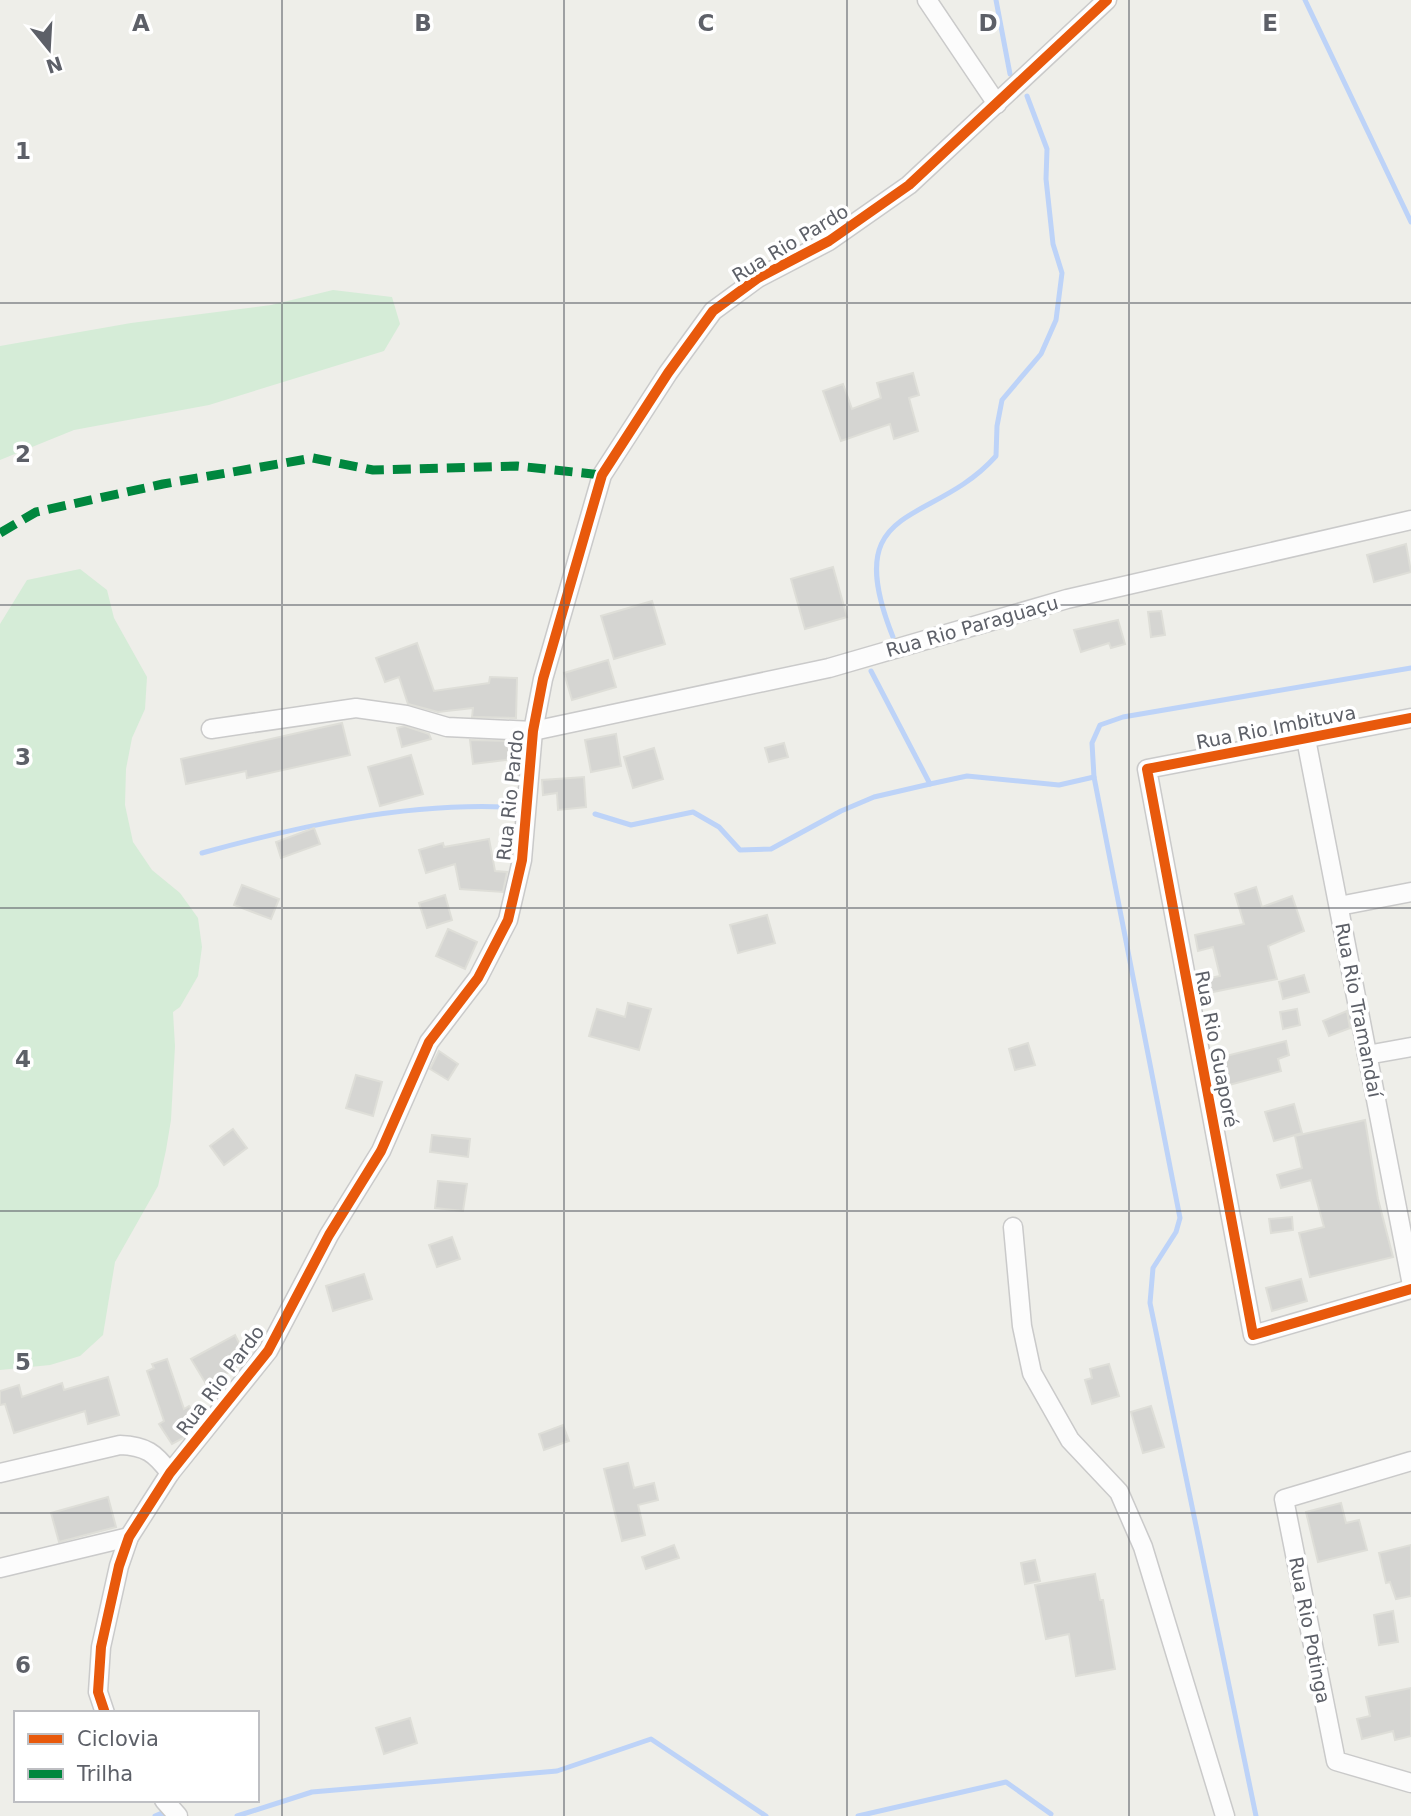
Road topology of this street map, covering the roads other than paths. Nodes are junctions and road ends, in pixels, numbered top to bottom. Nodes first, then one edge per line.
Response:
1 (928, 0) edge
2 (1107, 0) edge
3 (997, 104) junction
4 (1411, 520) edge
5 (1411, 719) edge
6 (211, 729) dead end
7 (533, 732) junction
8 (1306, 739) junction
9 (1147, 769) joint
10 (1411, 892) edge
11 (1339, 906) junction
12 (1411, 1047) edge
13 (1367, 1055) junction
14 (1013, 1227) dead end
15 (1411, 1280) edge
16 (1411, 1289) edge
17 (1411, 1461) edge
18 (0, 1473) edge
19 (170, 1473) junction
20 (129, 1537) junction
21 (0, 1568) edge
22 (104, 1711) edge
23 (1411, 1783) edge
24 (166, 1802) edge
25 (178, 1816) edge
26 (1225, 1816) edge

1 - 3 street
2 - 3 street, Rua Rio Pardo
3 - 7 street, Rua Rio Pardo
4 - 7 street, Rua Rio Paraguaçu
5 - 8 street, Rua Rio Imbituva
6 - 7 street, Rua Rio Paraguaçu
7 - 19 street, Rua Rio Pardo
8 - 9 street, Rua Rio Imbituva
8 - 11 street, Rua Rio Tramandaí
9 - 16 street, Rua Rio Guaporé
10 - 11 street
11 - 13 street, Rua Rio Tramandaí
12 - 13 street
13 - 15 street, Rua Rio Tramandaí
14 - 26 street
17 - 23 street, Rua Rio Potinga
18 - 19 street
19 - 20 street, Rua Rio Pardo
20 - 21 street
20 - 22 street, Rua Rio Pardo
24 - 25 street

